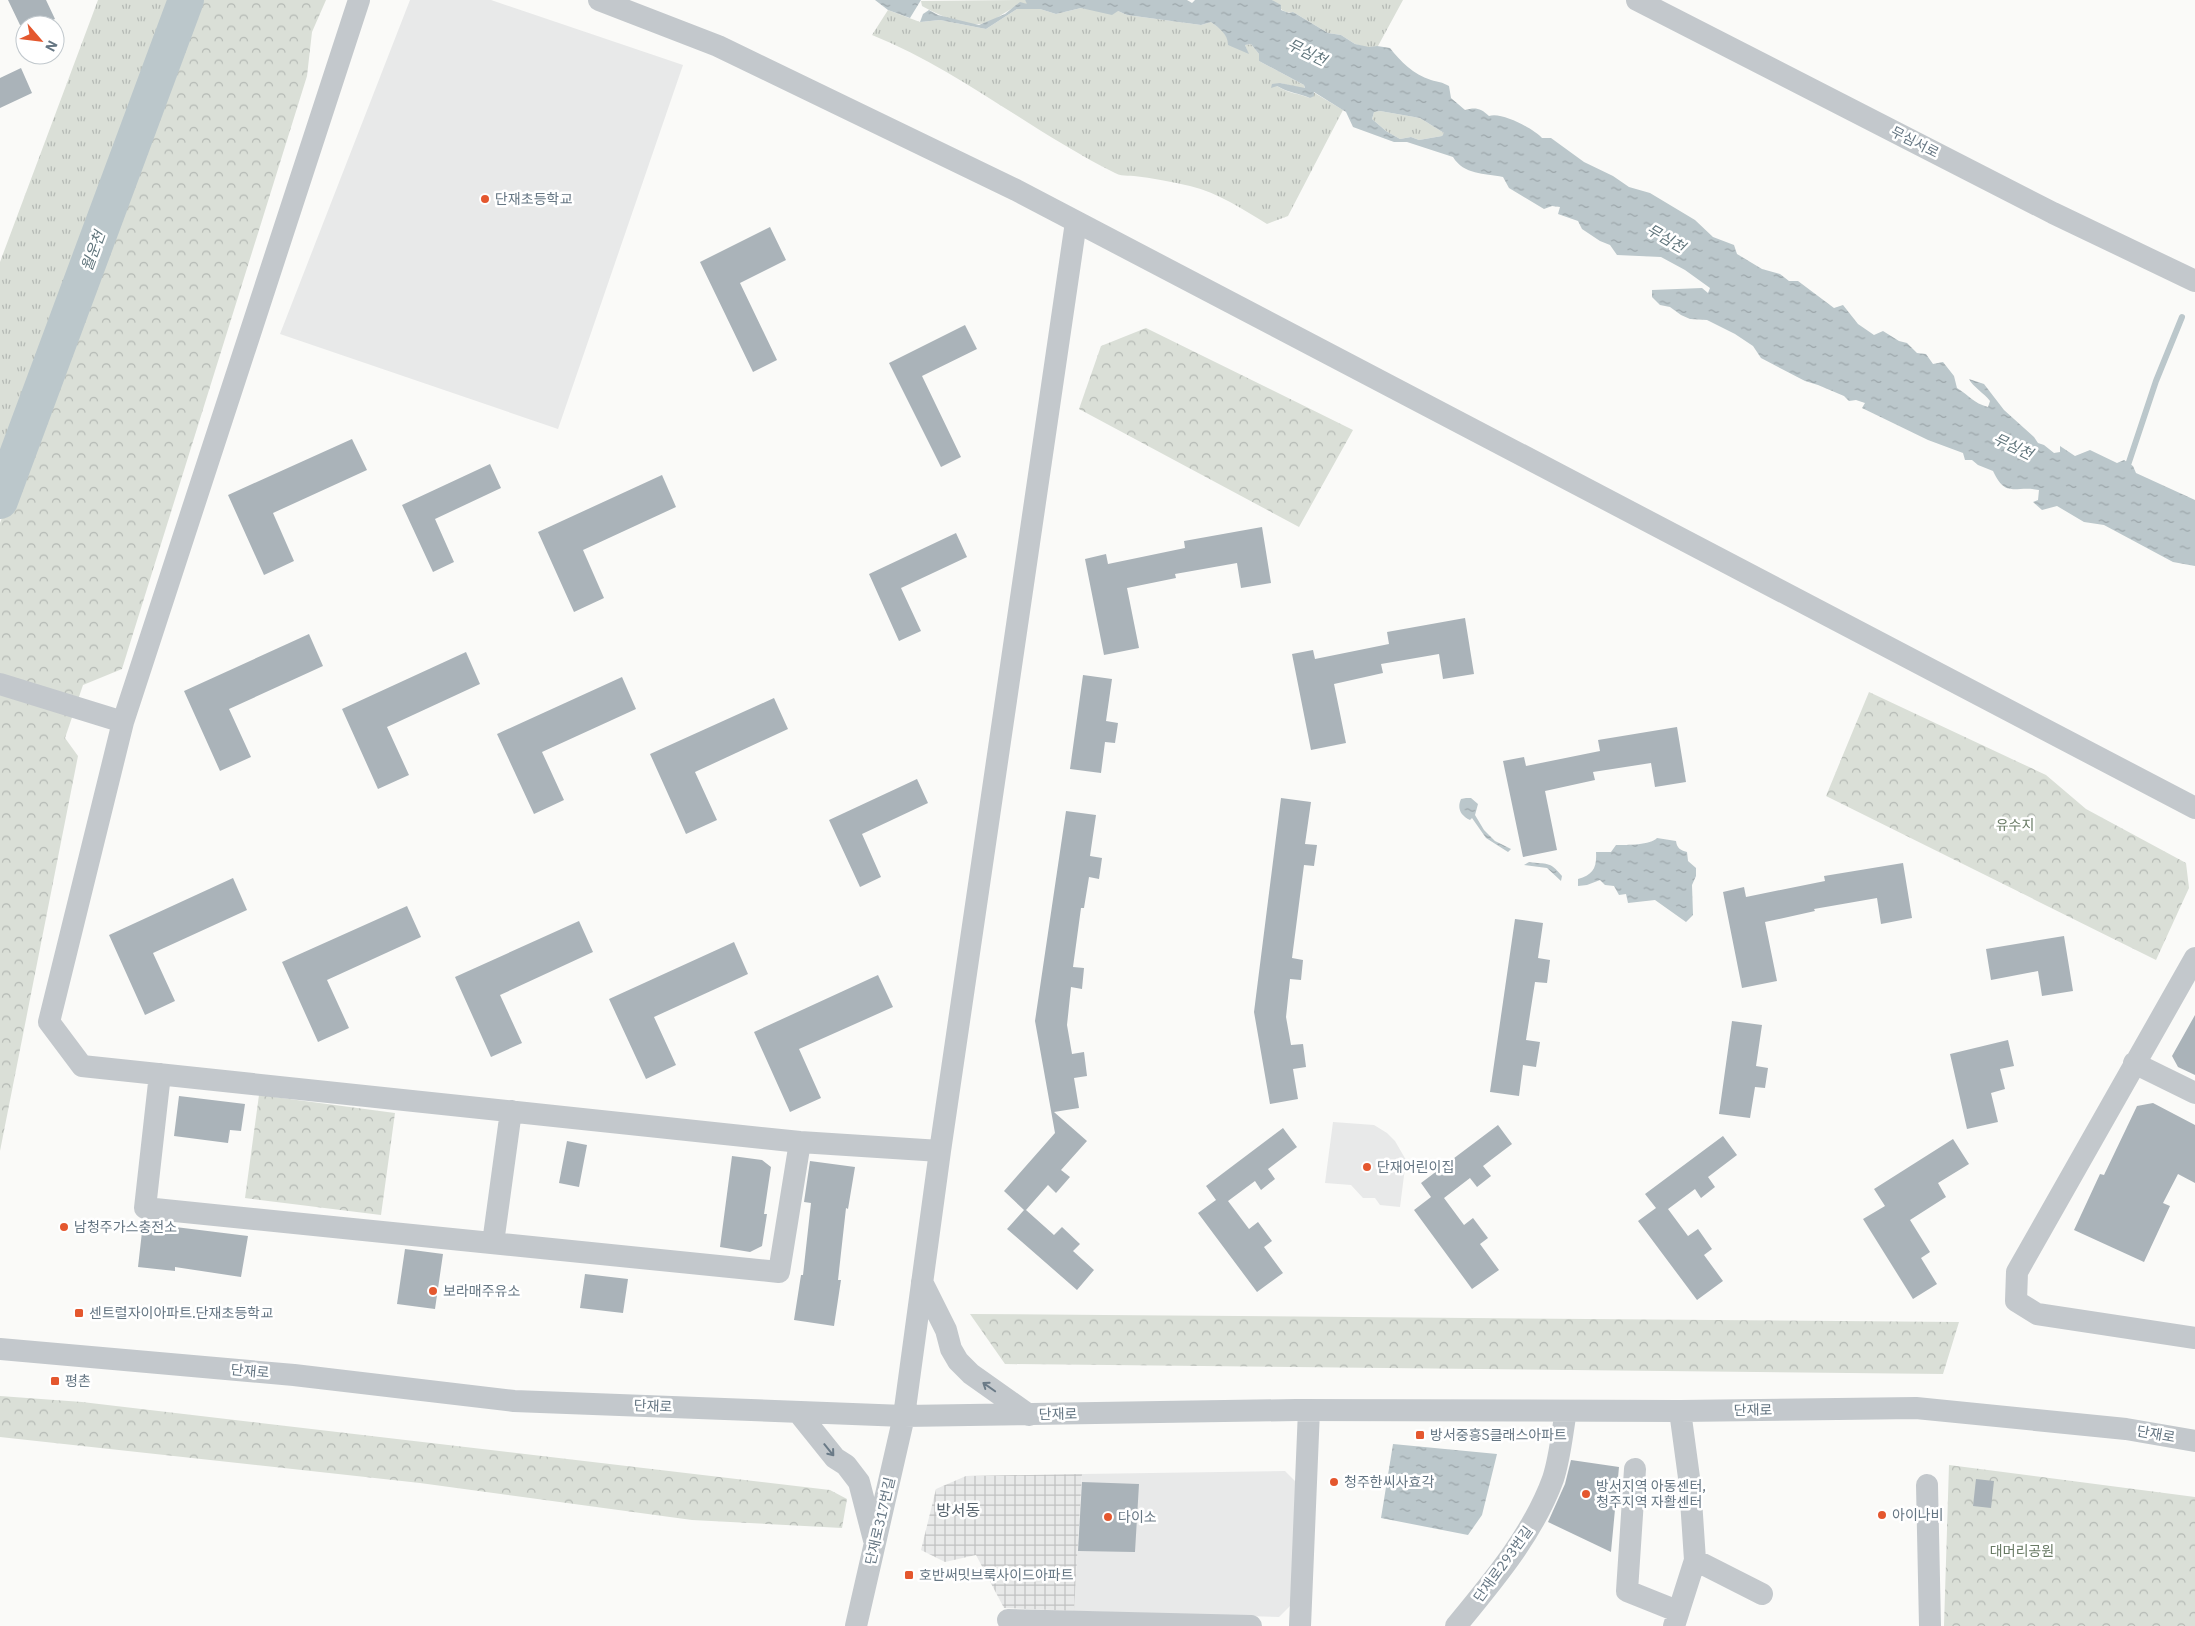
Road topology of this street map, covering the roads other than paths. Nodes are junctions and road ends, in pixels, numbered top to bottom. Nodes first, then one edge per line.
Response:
1 (359, 0) edge
2 (599, 0) edge
3 (1637, 0) edge
4 (1076, 222) junction
5 (2195, 281) edge
6 (0, 684) edge
7 (122, 722) junction
8 (2195, 808) edge
9 (2195, 958) edge
10 (2134, 1063) junction
11 (160, 1074) junction
12 (2195, 1093) edge
13 (511, 1111) junction
14 (800, 1142) junction
15 (940, 1151) junction
16 (493, 1243) junction
17 (922, 1282) junction
18 (2195, 1338) edge
19 (0, 1349) edge
20 (1308, 1410) junction
21 (1566, 1411) junction
22 (1680, 1411) junction
23 (798, 1412) junction
24 (1029, 1414) junction
25 (904, 1416) junction
26 (2193, 1443) edge
27 (1635, 1469) dead end
28 (1926, 1485) dead end
29 (875, 1543) junction
30 (1695, 1560) junction
31 (1762, 1594) dead end
32 (1008, 1620) dead end
33 (1678, 1621) edge
34 (856, 1626) edge
35 (1251, 1626) edge
36 (1300, 1626) edge
37 (1456, 1626) edge
38 (1930, 1626) edge

1 - 7 street
2 - 4 street
3 - 5 street, 무심서로
4 - 8 street
4 - 15 street, 단재로317번길
6 - 7 street
7 - 11 street
9 - 10 street
10 - 12 street
10 - 18 street
11 - 13 street
11 - 16 street
13 - 14 street
13 - 16 street
14 - 15 street
14 - 16 street
15 - 17 street, 단재로317번길
24 -> 17 street
17 - 25 street, 단재로317번길
19 - 23 street, 단재로
20 - 21 street, 단재로
20 - 24 street, 단재로
20 - 36 street
21 - 22 street, 단재로
21 - 37 street, 단재로293번길
22 - 26 street, 단재로
22 - 30 street
23 - 25 street, 단재로
23 -> 29 street
24 - 25 street, 단재로
25 - 29 street, 단재로317번길
27 - 33 street
28 - 38 street
29 - 34 street, 단재로317번길
30 - 31 street
30 - 33 street
32 - 35 street

